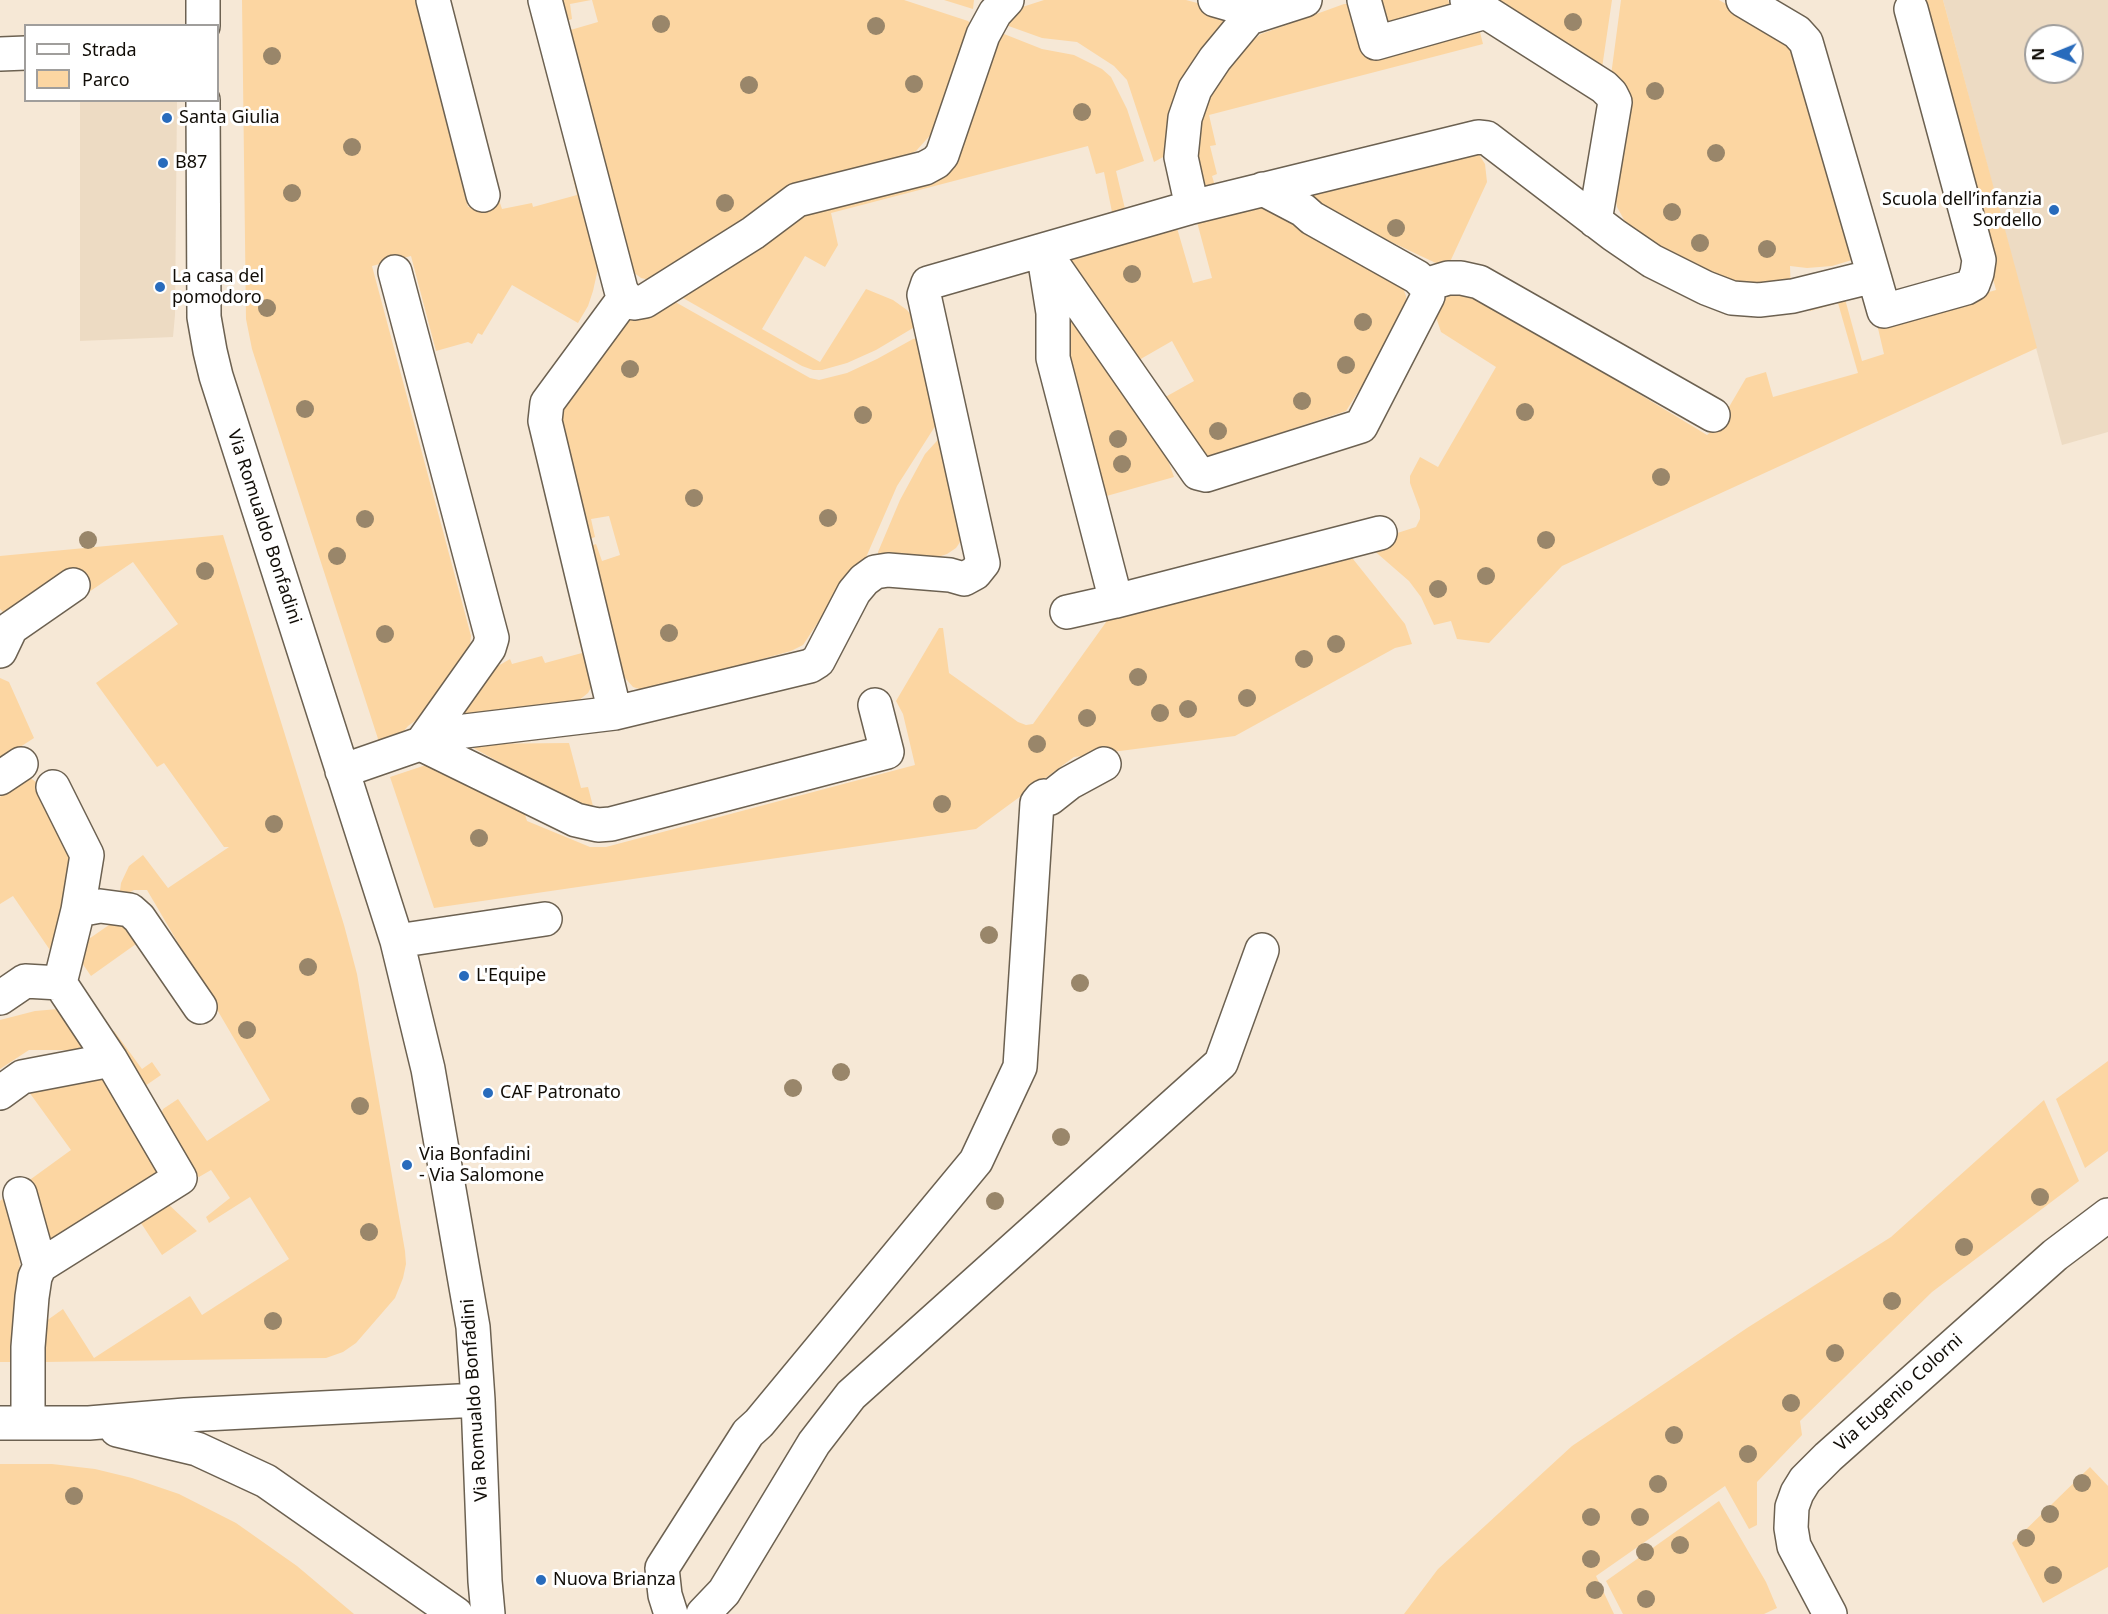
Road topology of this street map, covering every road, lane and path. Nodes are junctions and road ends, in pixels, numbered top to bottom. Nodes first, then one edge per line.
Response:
1 (203, 0) edge
2 (433, 0) edge
3 (545, 0) edge
4 (1006, 0) edge
5 (1305, 0) edge
6 (1364, 0) edge
7 (1743, 0) edge
8 (1234, 6) edge
9 (1476, 6) edge
10 (1911, 9) dead end
11 (203, 24) edge
12 (24, 53) edge
13 (0, 54) edge
14 (203, 102) edge
15 (1263, 189) junction
16 (483, 195) dead end
17 (1192, 207) junction
18 (1595, 221) junction
19 (1043, 250) junction
20 (395, 272) dead end
21 (1874, 276) junction
22 (1425, 285) junction
23 (626, 297) junction
24 (1713, 415) dead end
25 (1380, 532) dead end
26 (73, 585) dead end
27 (1116, 601) junction
28 (1067, 612) dead end
29 (0, 651) edge
30 (875, 705) dead end
31 (615, 713) junction
32 (421, 744) junction
33 (1104, 764) dead end
34 (342, 771) junction
35 (53, 787) dead end
36 (78, 910) junction
37 (545, 919) dead end
38 (397, 940) junction
39 (1262, 950) dead end
40 (60, 983) junction
41 (0, 998) edge
42 (200, 1008) dead end
43 (111, 1060) junction
44 (0, 1093) edge
45 (20, 1194) dead end
46 (2108, 1215) edge
47 (40, 1266) junction
48 (478, 1400) junction
49 (14, 1423) edge
50 (88, 1423) junction
51 (456, 1614) edge
52 (488, 1614) edge
53 (671, 1614) edge
54 (703, 1614) edge
55 (1830, 1614) edge

1 - 11 street
2 - 16 street
3 - 23 street
4 - 23 street
5 - 8 street
6 - 9 street
7 - 21 street
8 - 17 street
9 - 18 street
10 - 21 street
12 - 13 street
14 - 34 street, Via Romualdo Bonfadini
15 - 17 street
15 - 18 street
15 - 22 street
17 - 19 street
18 - 21 street
19 - 22 street
19 - 27 street
19 - 31 street
20 - 32 street
22 - 24 street
23 - 31 street
25 - 27 street
26 - 29 street
27 - 28 street
30 - 32 street
31 - 32 street
32 - 34 street
33 - 53 street
34 - 38 street, Via Romualdo Bonfadini
35 - 36 street
36 - 40 street
36 - 42 street
37 - 38 street
38 - 48 street, Via Romualdo Bonfadini
39 - 54 street
40 - 41 street
40 - 43 street
43 - 44 street
43 - 47 street
45 - 47 street
46 - 55 street, Via Eugenio Colorni
47 - 49 street
48 - 50 street
48 - 52 street, Via Romualdo Bonfadini
49 - 50 street
50 - 51 street

